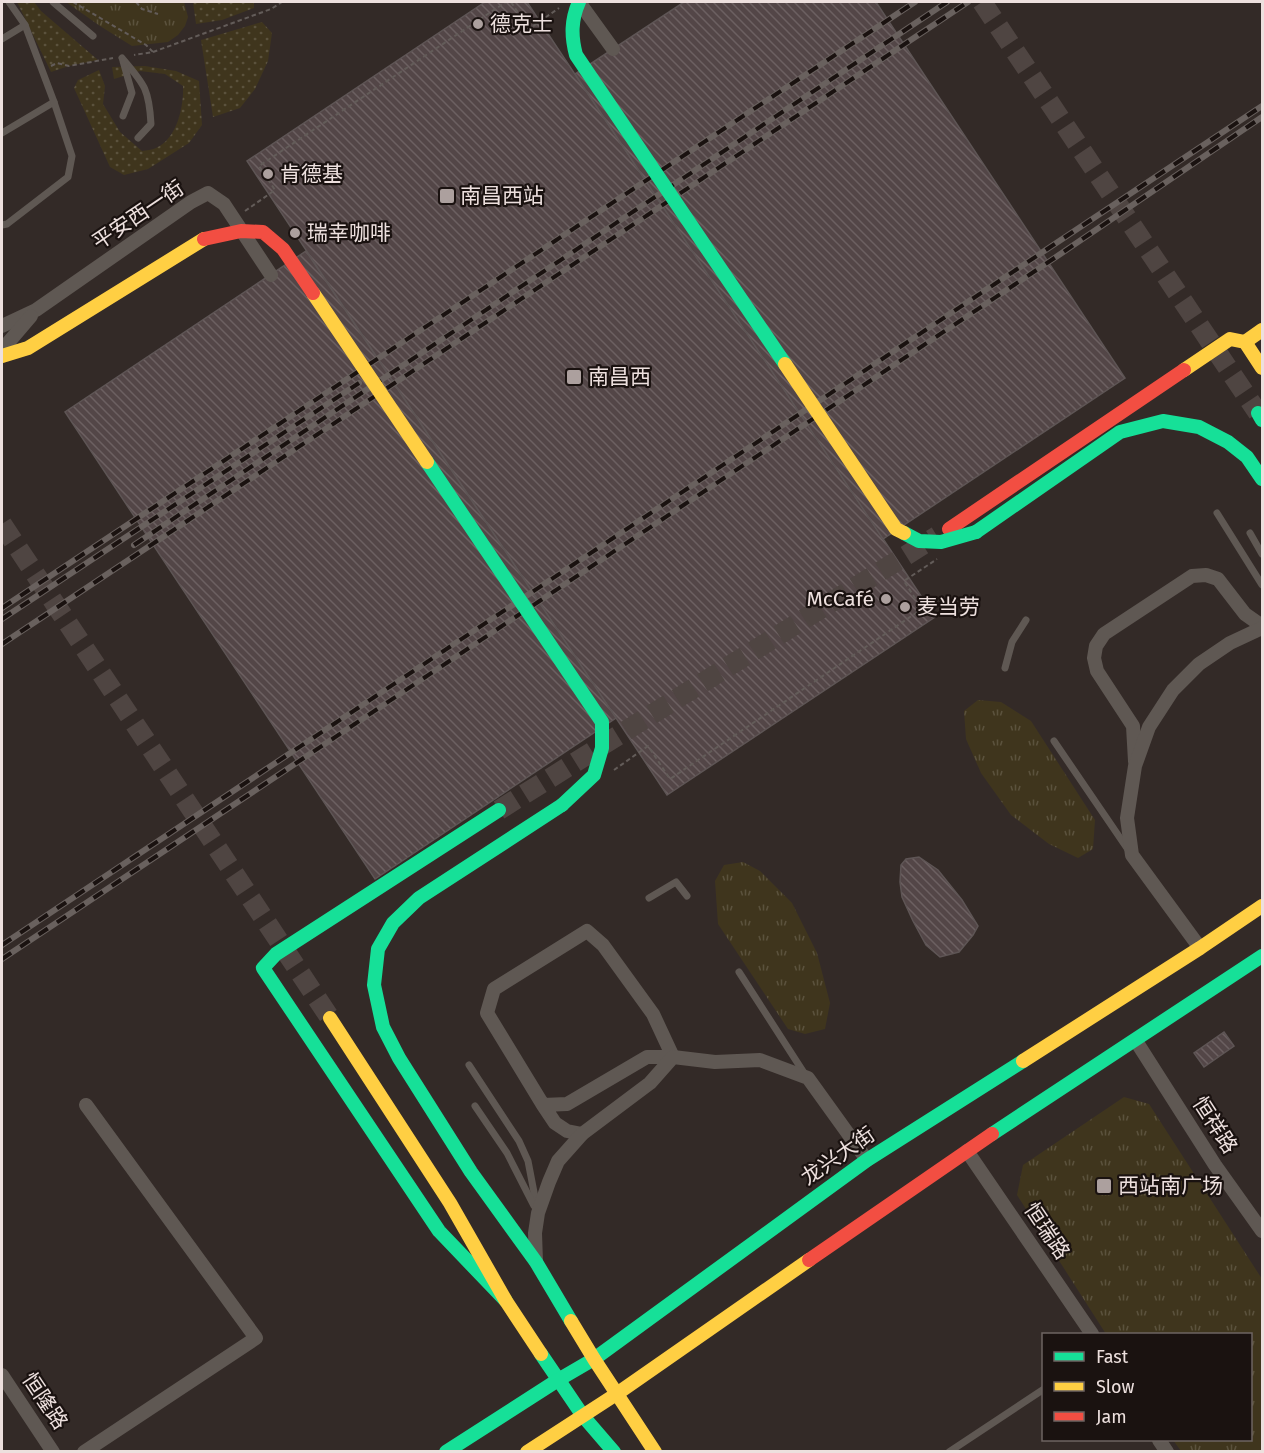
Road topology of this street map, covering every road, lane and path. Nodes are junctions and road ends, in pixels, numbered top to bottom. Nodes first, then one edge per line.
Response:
1 (9, 2) edge
2 (53, 2) edge
3 (73, 2) edge
4 (136, 2) edge
5 (282, 2) edge
6 (506, 2) edge
7 (511, 2) edge
8 (579, 2) edge
9 (560, 8) dead end
10 (158, 14) dead end
11 (25, 25) junction
12 (93, 36) dead end
13 (2, 39) edge
14 (613, 49) dead end
15 (153, 52) junction
16 (131, 55) dead end
17 (121, 57) junction
18 (42, 70) junction
19 (54, 102) junction
20 (123, 116) dead end
21 (2, 133) edge
22 (138, 138) dead end
23 (245, 211) dead end
24 (2, 225) edge
25 (271, 275) dead end
26 (36, 310) junction
27 (2, 326) edge
28 (1263, 330) edge
29 (1245, 342) junction
30 (2, 350) edge
31 (2, 356) edge
32 (1263, 368) edge
33 (1263, 478) edge
34 (1217, 513) dead end
35 (949, 529) tunnel mouth
36 (1250, 533) dead end
37 (1263, 554) edge
38 (940, 557) dead end
39 (1263, 585) edge
40 (1026, 620) dead end
41 (1263, 627) edge
42 (1005, 668) dead end
43 (1054, 741) dead end
44 (1135, 766) junction
45 (610, 772) dead end
46 (499, 810) tunnel mouth
47 (1132, 855) junction
48 (687, 896) dead end
49 (649, 898) dead end
50 (1263, 906) edge
51 (1200, 948) junction
52 (1263, 956) edge
53 (739, 972) dead end
54 (330, 1018) tunnel mouth
55 (1136, 1041) junction
56 (673, 1057) junction
57 (469, 1065) dead end
58 (808, 1078) junction
59 (86, 1105) dead end
60 (543, 1105) junction
61 (476, 1106) dead end
62 (582, 1134) junction
63 (968, 1151) junction
64 (867, 1160) junction
65 (538, 1213) junction
66 (1263, 1231) edge
67 (536, 1262) junction
68 (506, 1300) junction
69 (1091, 1333) edge
70 (594, 1359) junction
71 (2, 1375) edge
72 (558, 1380) junction
73 (1042, 1390) edge
74 (618, 1393) junction
75 (583, 1416) junction
76 (53, 1452) edge
77 (84, 1452) edge
78 (446, 1452) edge
79 (527, 1452) edge
80 (614, 1452) edge
81 (655, 1452) edge
82 (949, 1452) edge

1 - 11 lane
2 - 12 lane
3 - 15 path
4 - 10 path
5 - 15 path
6 - 23 path
7 - 9 path
8 - 14 street
8 - 33 street, bridge
11 - 13 lane
11 - 18 lane
15 - 16 path
17 - 18 path
17 - 20 lane
17 - 22 lane
18 - 19 lane
19 - 21 lane
19 - 24 lane
25 - 26 street, 平安西一街
26 - 27 street
26 - 30 street
28 - 29 street
29 - 32 street
29 - 35 street
31 - 67 street, bridge
34 - 39 lane
36 - 37 lane
38 - 45 path
40 - 42 lane
41 - 44 street
41 - 44 street
43 - 47 lane
44 - 47 street
46 - 68 street
47 - 51 street
48 - 49 lane
50 - 51 street, 龙兴大街
51 - 64 street, 龙兴大街
52 - 55 street
53 - 58 lane
54 - 68 street
55 - 63 street
55 - 66 street, 恒祥路
56 - 58 street
56 - 60 street
56 - 60 street
56 - 62 street
57 - 65 lane
58 - 64 street
59 - 77 street
60 - 62 street
61 - 65 lane
62 - 65 street
63 - 69 street, 恒瑞路
63 - 74 street
64 - 70 street, 龙兴大街
65 - 67 street
67 - 70 street
68 - 72 street
70 - 72 street, 龙兴大街
70 - 74 street
71 - 76 street, 恒隆路
72 - 75 street
72 - 78 street, 龙兴大街
73 - 82 lane
74 - 75 street
74 - 81 street
75 - 79 street
75 - 80 street

